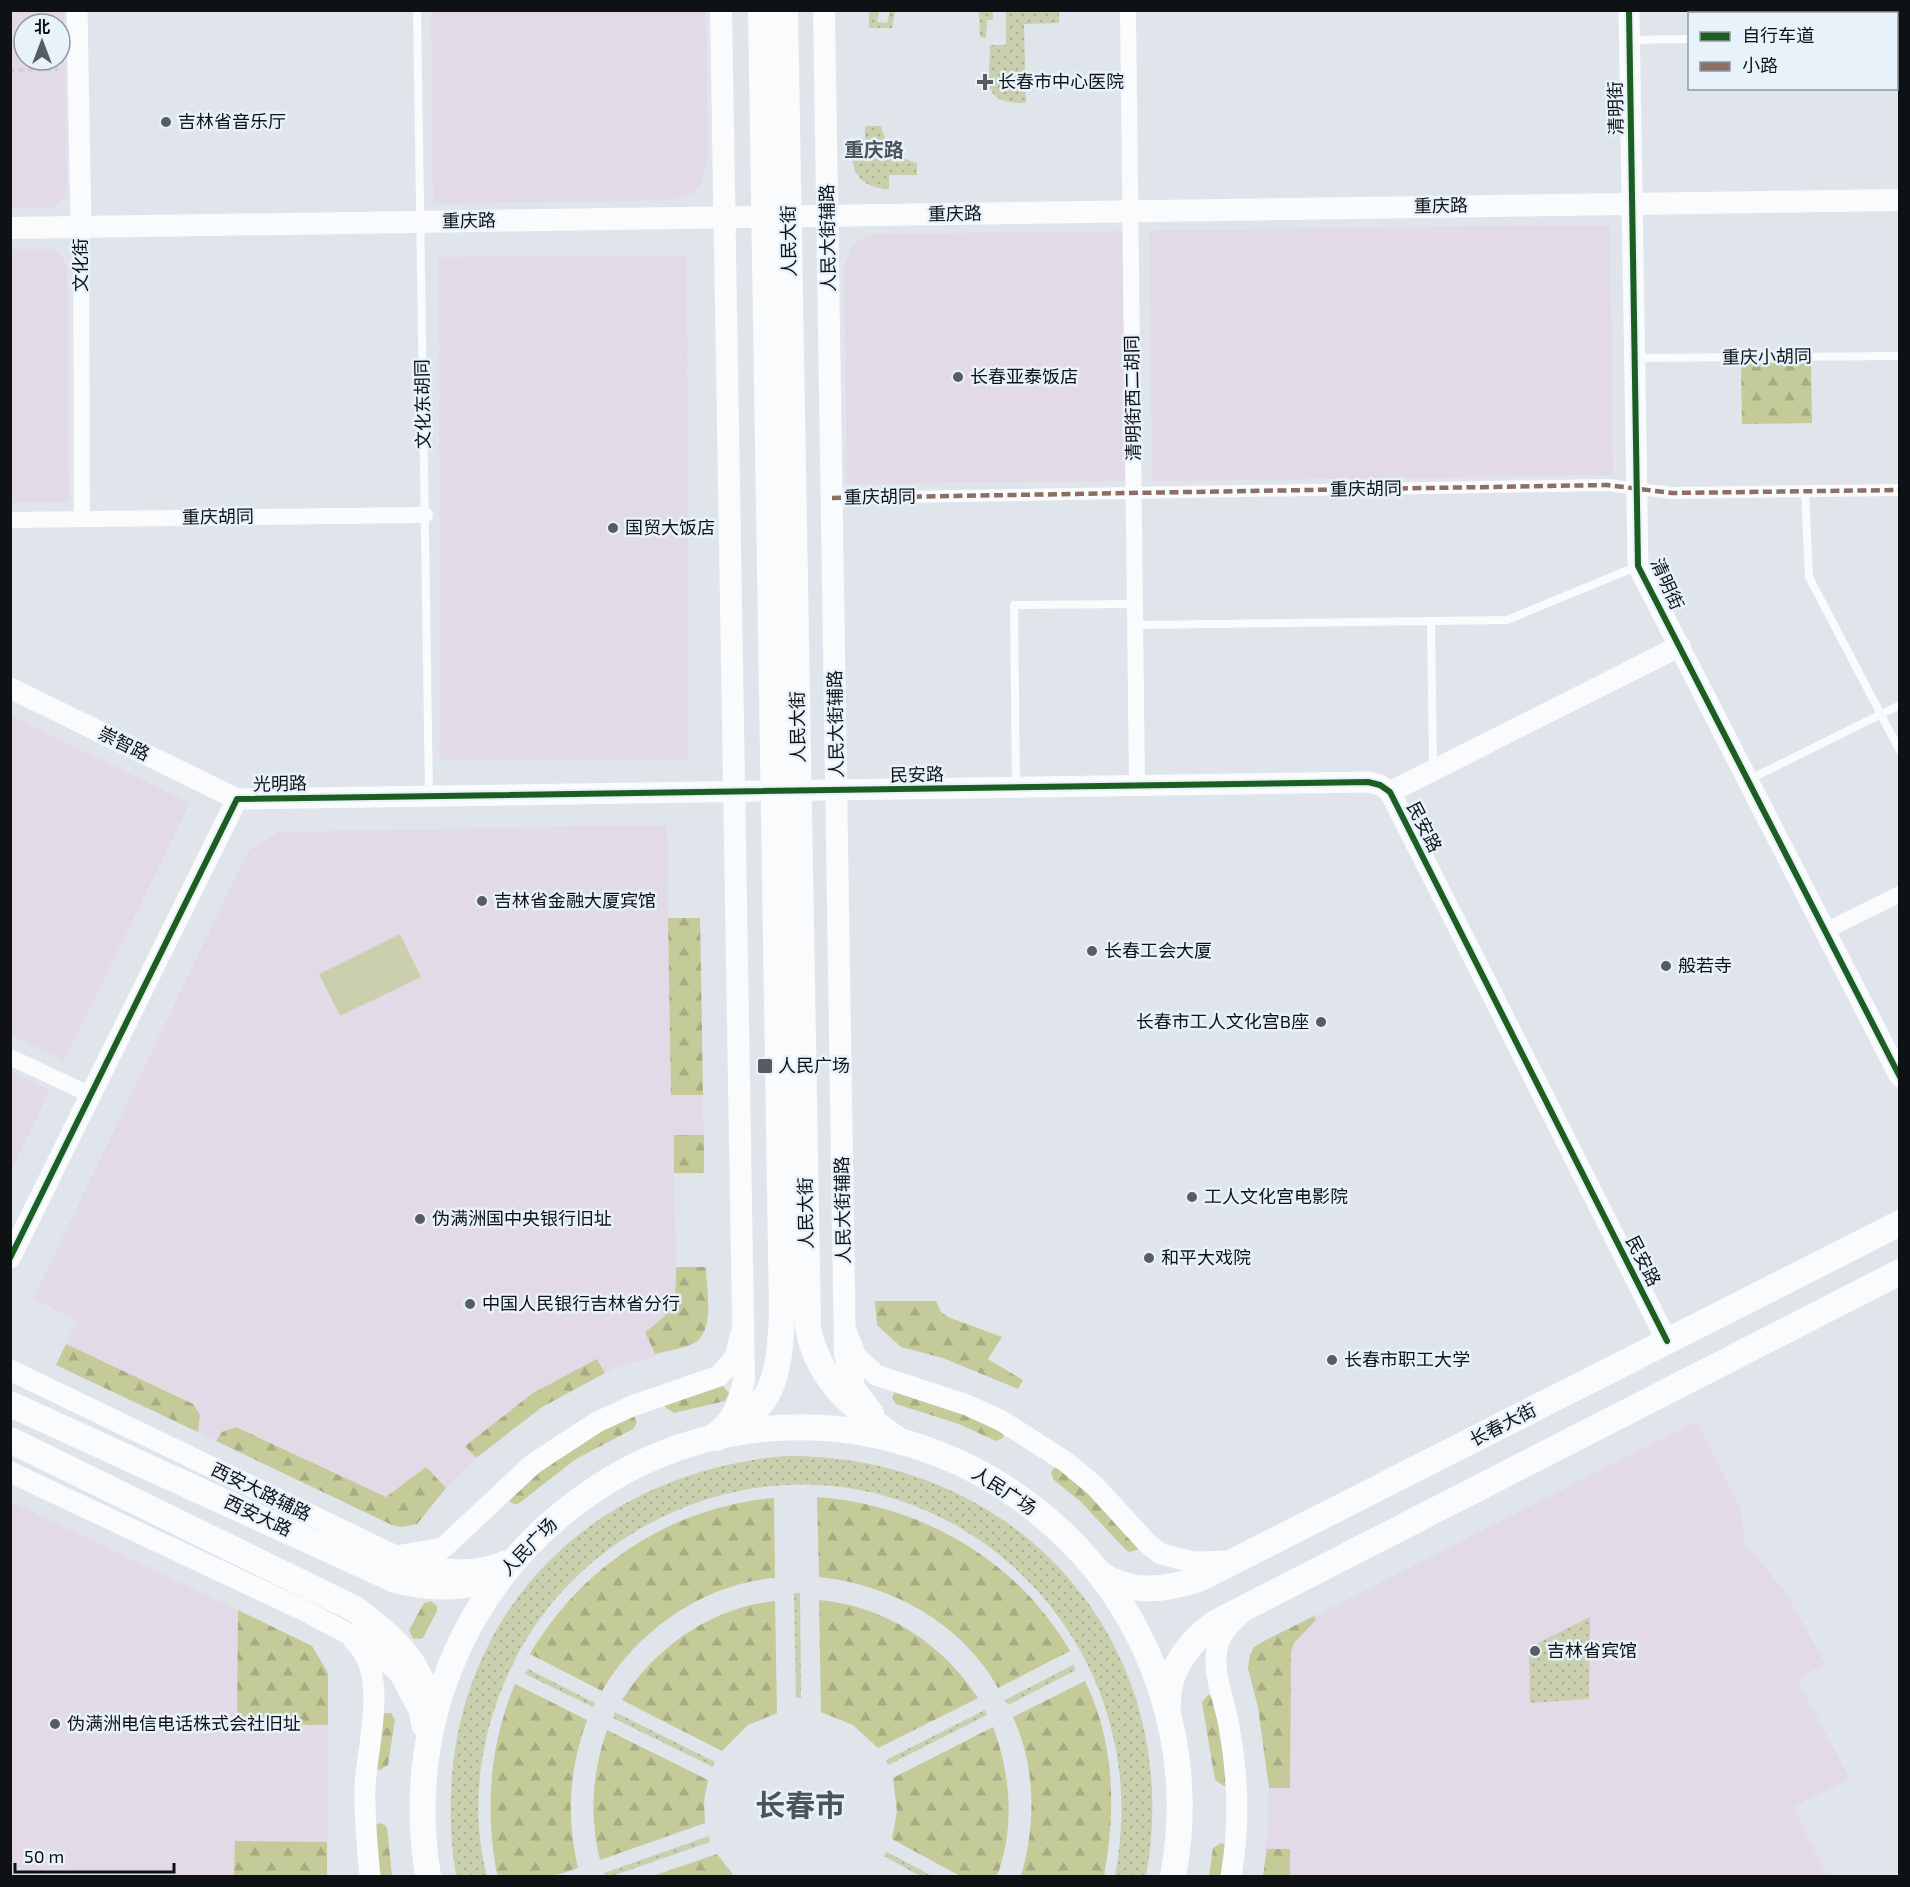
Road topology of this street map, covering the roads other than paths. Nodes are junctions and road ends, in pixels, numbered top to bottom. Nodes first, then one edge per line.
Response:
1 (77, 10) edge
2 (417, 10) edge
3 (721, 10) edge
4 (760, 10) edge
5 (785, 10) edge
6 (824, 10) edge
7 (1128, 10) edge
8 (1629, 10) edge
9 (1688, 39) edge
10 (1630, 40) junction
11 (1899, 200) edge
12 (1632, 204) junction
13 (1131, 211) junction
14 (776, 216) junction
15 (828, 216) junction
16 (724, 217) junction
17 (420, 222) junction
18 (81, 227) junction
19 (10, 228) edge
20 (1899, 356) edge
21 (1635, 358) junction
22 (1637, 488) junction
23 (1899, 490) edge
24 (1805, 491) junction
25 (1134, 493) junction
26 (832, 498) junction
27 (425, 515) junction
28 (82, 519) junction
29 (10, 520) edge
30 (1638, 566) junction
31 (1135, 604) junction
32 (1431, 621) junction
33 (1136, 625) junction
34 (1680, 646) junction
35 (10, 688) edge
36 (1899, 705) edge
37 (1880, 714) junction
38 (1899, 751) edge
39 (1433, 771) junction
40 (1748, 780) junction
41 (1137, 786) junction
42 (1017, 788) junction
43 (837, 791) junction
44 (774, 792) junction
45 (799, 792) junction
46 (1390, 792) junction
47 (734, 793) junction
48 (429, 797) junction
49 (237, 800) junction
50 (1899, 894) edge
51 (1825, 931) junction
52 (10, 1057) edge
53 (1899, 1077) edge
54 (91, 1095) junction
55 (1899, 1223) edge
56 (10, 1258) edge
57 (1899, 1272) edge
58 (743, 1319) junction
59 (844, 1319) junction
60 (1667, 1341) junction
61 (10, 1370) edge
62 (10, 1404) edge
63 (10, 1440) edge
64 (707, 1441) junction
65 (908, 1444) junction
66 (10, 1472) edge
67 (377, 1549) junction
68 (515, 1559) junction
69 (1238, 1560) junction
70 (1099, 1573) junction
71 (1255, 1602) junction
72 (343, 1630) junction
73 (1169, 1716) junction
74 (431, 1723) junction
75 (425, 1754) junction
76 (424, 1851) junction
77 (370, 1876) edge
78 (416, 1876) edge
79 (428, 1876) edge
80 (1173, 1876) edge
81 (1231, 1876) edge

1 - 18 street, 文化街
2 - 17 lane, 文化东胡同
3 - 16 main road
4 - 14 main road, 人民大街
5 - 14 main road, 人民大街
6 - 15 main road, 人民大街辅路
7 - 13 street, 清明街西二胡同
8 - 10 street, 清明街
9 - 10 lane
10 - 12 street, 清明街
11 - 12 main road, 重庆路
12 - 13 main road, 重庆路
12 - 21 street, 清明街
13 - 15 main road, 重庆路
13 - 25 street, 清明街西二胡同
14 - 15 main road, 重庆路
14 - 16 main road, 重庆路
14 - 44 main road, 人民大街
14 - 45 main road, 人民大街
15 - 26 main road, 人民大街辅路
16 - 17 main road, 重庆路
16 - 47 main road
17 - 18 main road, 重庆路
17 - 27 lane, 文化东胡同
18 - 19 main road, 重庆路
18 - 28 street, 文化街
20 - 21 lane, 重庆小胡同
21 - 22 street, 清明街
22 - 24 street, 重庆胡同
22 - 25 street, 重庆胡同
22 - 30 street, 清明街
23 - 24 street, 重庆胡同
24 - 37 lane
25 - 26 street, 重庆胡同
25 - 31 street, 清明街西二胡同
26 - 43 main road, 人民大街辅路
27 - 28 street, 重庆胡同
27 - 48 lane, 文化东胡同
28 - 29 street, 重庆胡同
30 - 32 lane
30 - 34 street, 清明街
31 - 33 street, 清明街西二胡同
31 - 42 lane
32 - 33 lane
32 - 39 lane
33 - 41 street, 清明街西二胡同
34 - 39 street, 民安路
34 - 40 street, 清明街
35 - 49 street, 崇智路
36 - 37 lane
37 - 38 lane
37 - 40 lane
39 - 46 street, 民安路
40 - 51 street, 清明街
41 - 42 street, 民安路
41 - 46 street, 民安路
42 - 43 street, 民安路
43 - 45 street, 民安路
43 - 59 main road, 人民大街辅路
44 - 45 street, 光明路
44 - 47 street, 光明路
44 - 64 main road, 人民大街
45 - 65 main road, 人民大街
46 - 60 street, 民安路
47 - 48 street, 光明路
47 - 58 main road
48 - 49 street, 光明路
49 - 54 street, 光明路
50 - 51 street
51 - 53 street, 清明街
52 - 54 street
54 - 56 street, 光明路
55 - 60 main road, 长春大街
57 - 71 main road
58 - 64 main road
58 - 67 street
59 - 65 main road, 人民大街辅路
59 - 69 street
60 - 69 main road, 长春大街
61 - 67 street, 西安大路辅路
62 - 68 main road, 西安大路
63 - 74 main road
64 - 65 main road, 人民广场
64 - 68 main road, 人民广场
65 - 70 main road, 人民广场
66 - 72 street
67 - 68 street, 西安大路辅路
68 - 74 main road, 人民广场
69 - 70 main road, 长春大街
70 - 73 main road, 人民广场
71 - 73 main road
71 - 81 street
72 - 75 street
72 - 77 street
73 - 80 main road, 人民广场
74 - 75 main road, 人民广场
75 - 76 main road, 人民广场
76 - 78 street
76 - 79 main road, 人民广场

